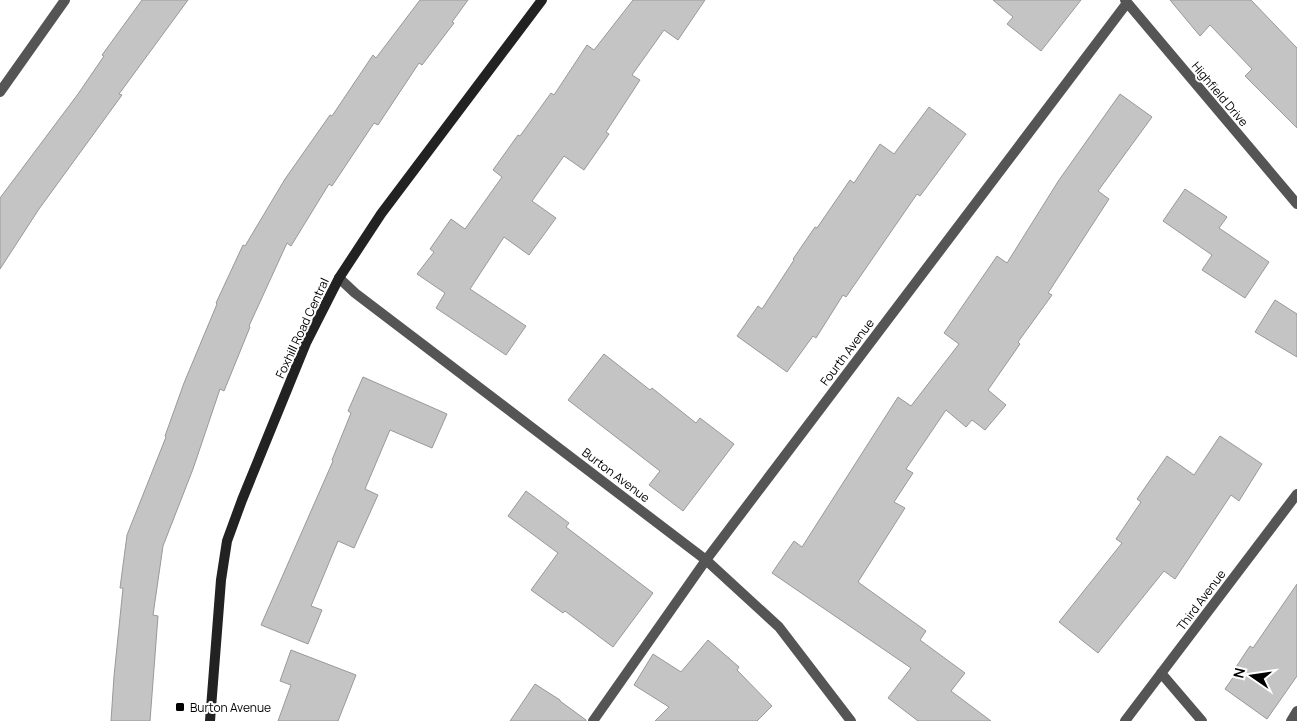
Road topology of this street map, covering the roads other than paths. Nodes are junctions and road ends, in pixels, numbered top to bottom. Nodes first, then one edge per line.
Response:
1 (65, 0) edge
2 (542, 0) edge
3 (1126, 2) edge
4 (0, 92) edge
5 (1297, 204) edge
6 (339, 278) junction
7 (1297, 494) edge
8 (706, 560) junction
9 (1161, 673) junction
10 (1297, 711) edge
11 (210, 721) edge
12 (593, 721) edge
13 (851, 721) edge
14 (1125, 721) edge
15 (1202, 721) edge
16 (1291, 721) edge

1 - 4 street
2 - 6 street, Foxhill Road Central
3 - 5 street, Highfield Drive
3 - 8 street, Fourth Avenue
6 - 8 street, Burton Avenue
6 - 11 street, Foxhill Road Central
7 - 9 street, Third Avenue
8 - 12 street, Fourth Avenue
8 - 13 street, Burton Avenue
9 - 14 street, Third Avenue
9 - 15 street
10 - 16 street

